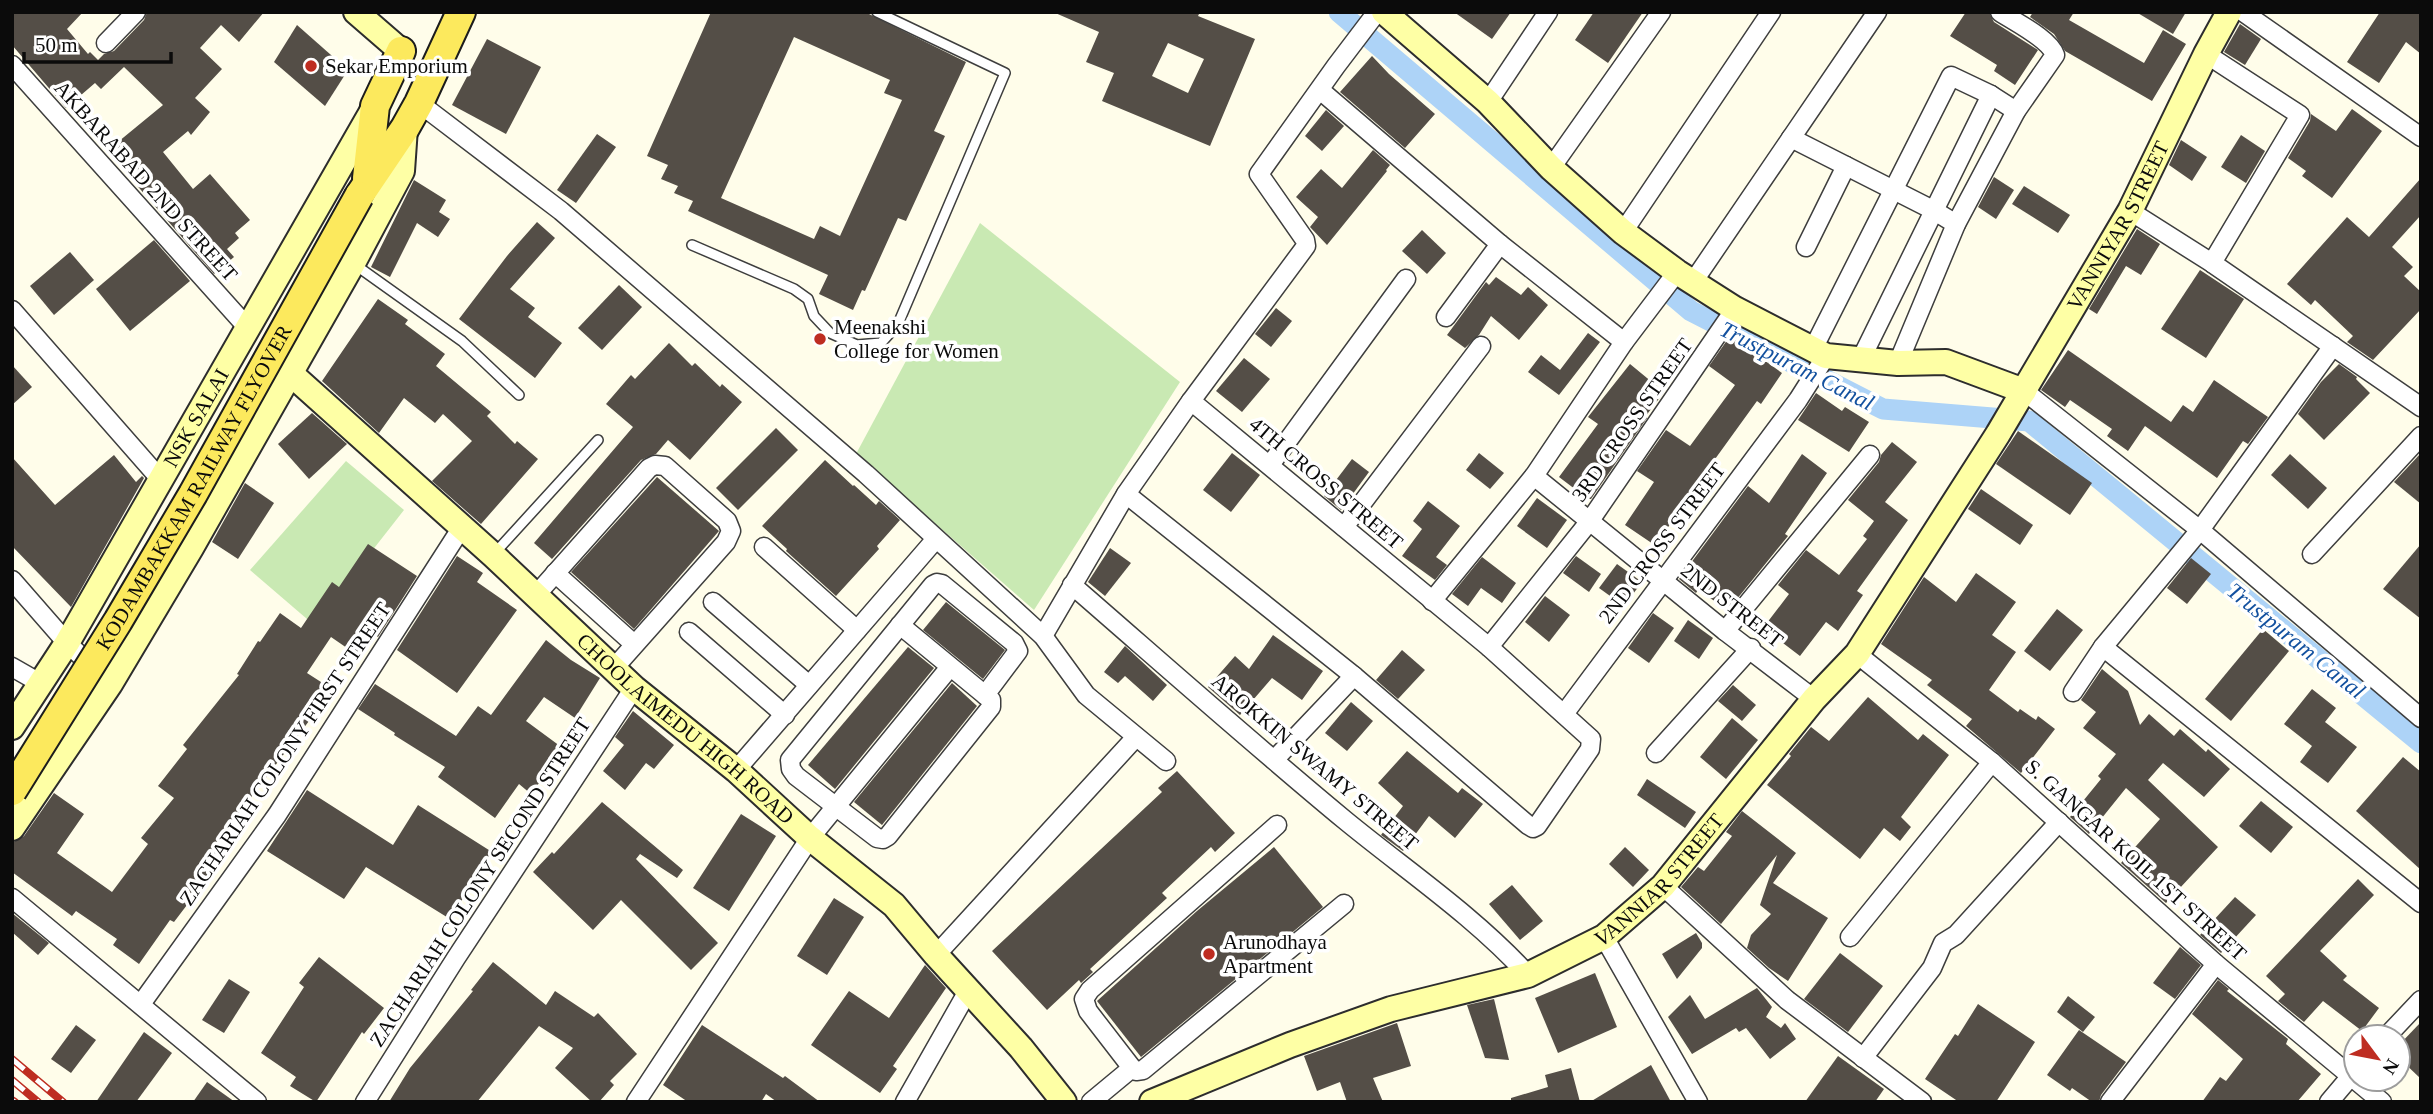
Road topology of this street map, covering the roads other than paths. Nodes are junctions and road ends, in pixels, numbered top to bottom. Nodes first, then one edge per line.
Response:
1 (136, 12) edge
2 (356, 12) edge
3 (461, 12) edge
4 (877, 12) edge
5 (1377, 12) edge
6 (1384, 12) edge
7 (1548, 12) edge
8 (1661, 12) edge
9 (1771, 12) edge
10 (1877, 12) edge
11 (2000, 12) edge
12 (2229, 12) edge
13 (2243, 12) edge
14 (106, 43) dead end
15 (401, 51) joint
16 (2206, 54) junction
17 (12, 65) edge
18 (1320, 90) junction
19 (1991, 94) junction
20 (1488, 102) junction
21 (419, 103) junction
22 (375, 106) junction
23 (2016, 111) junction
24 (405, 128) junction
25 (2419, 130) edge
26 (1791, 138) junction
27 (1846, 166) junction
28 (1551, 168) junction
29 (363, 188) junction
30 (1893, 190) junction
31 (1933, 210) junction
32 (2130, 211) junction
33 (1956, 224) junction
34 (1623, 232) junction
35 (1500, 244) junction
36 (692, 245) dead end
37 (1806, 247) dead end
38 (353, 263) junction
39 (2212, 263) junction
40 (1685, 277) junction
41 (1406, 279) dead end
42 (1735, 309) junction
43 (12, 310) edge
44 (1446, 317) dead end
45 (247, 327) junction
46 (1624, 342) junction
47 (1481, 346) dead end
48 (2333, 346) junction
49 (1820, 353) junction
50 (1860, 359) junction
51 (1898, 363) junction
52 (290, 373) junction
53 (2024, 391) junction
54 (519, 395) dead end
55 (1191, 401) junction
56 (2421, 407) edge
57 (1998, 435) joint
58 (2421, 436) edge
59 (598, 440) dead end
60 (1870, 454) dead end
61 (1270, 465) junction
62 (1534, 476) junction
63 (162, 481) junction
64 (1126, 494) junction
65 (1589, 522) junction
66 (462, 527) junction
67 (1344, 527) junction
68 (2200, 530) junction
69 (935, 540) junction
70 (764, 548) dead end
71 (2312, 554) dead end
72 (493, 555) junction
73 (555, 573) junction
74 (1663, 579) junction
75 (12, 580) edge
76 (1072, 585) junction
77 (536, 595) junction
78 (1001, 597) junction
79 (713, 601) dead end
80 (1432, 601) junction
81 (984, 618) junction
82 (900, 625) junction
83 (857, 630) junction
84 (1724, 631) junction
85 (689, 632) dead end
86 (1043, 636) junction
87 (67, 643) junction
88 (634, 644) junction
89 (1489, 647) junction
90 (2103, 647) junction
91 (1751, 648) junction
92 (1857, 654) junction
93 (12, 667) edge
94 (950, 667) junction
95 (614, 668) junction
96 (1354, 676) junction
97 (40, 683) junction
98 (110, 684) junction
99 (809, 685) junction
100 (634, 688) junction
101 (2073, 692) dead end
102 (985, 695) junction
103 (1814, 699) junction
104 (1564, 714) junction
105 (785, 715) junction
106 (2420, 715) edge
107 (12, 727) edge
108 (1136, 737) junction
109 (1656, 753) dead end
110 (1274, 760) junction
111 (1166, 761) dead end
112 (1992, 762) junction
113 (736, 770) junction
114 (12, 791) edge
115 (835, 807) junction
116 (2059, 822) junction
117 (1278, 825) dead end
118 (12, 828) edge
119 (810, 838) junction
120 (1663, 886) junction
121 (12, 898) edge
122 (2421, 903) edge
123 (1344, 904) dead end
124 (1604, 937) junction
125 (1850, 937) dead end
126 (936, 955) junction
127 (2216, 964) junction
128 (1528, 975) junction
129 (968, 991) junction
130 (2421, 1000) edge
131 (141, 1004) junction
132 (2399, 1023) edge
133 (1864, 1058) junction
134 (2342, 1064) edge
135 (1132, 1068) junction
136 (2342, 1086) edge
137 (257, 1102) edge
138 (365, 1102) edge
139 (636, 1102) edge
140 (905, 1102) edge
141 (1064, 1102) edge
142 (1091, 1102) edge
143 (1153, 1102) edge
144 (1698, 1102) edge
145 (1922, 1102) edge
146 (2110, 1102) edge
147 (2329, 1102) edge

1 - 14 street
2 - 15 street
3 - 21 main road, KODAMBAKKAM RAILWAY FLYOVER
4 - 36 lane
5 - 18 street
6 - 20 street
7 - 20 street
8 - 28 street
9 - 34 street
10 - 26 street
11 - 23 street
12 - 16 street, VANNIYAR STREET
13 - 25 street
15 - 22 main road, KODAMBAKKAM RAILWAY FLYOVER
16 - 32 street, VANNIYAR STREET
16 - 39 street
17 - 45 street, AKBARABAD 2ND STREET
18 - 35 street
18 - 55 street
19 - 23 street
19 - 30 street, 2ND CROSS STREET
19 - 31 street
20 - 28 street
21 - 24 main road, KODAMBAKKAM RAILWAY FLYOVER
21 - 69 street
22 - 29 main road, KODAMBAKKAM RAILWAY FLYOVER
22 - 45 street, NSK SALAI
23 - 33 street
24 - 29 main road, KODAMBAKKAM RAILWAY FLYOVER
24 - 38 street
26 - 27 street
26 - 40 street
27 - 30 street
27 - 37 street
28 - 34 street
29 - 114 main road, KODAMBAKKAM RAILWAY FLYOVER, bridge
30 - 31 street
30 - 49 street, 2ND CROSS STREET
31 - 33 street
31 - 50 street
32 - 39 street
32 - 53 street, VANNIYAR STREET
33 - 51 street
34 - 40 street
35 - 44 street
35 - 46 street
38 - 52 street
38 - 54 lane
39 - 48 street
40 - 42 street
40 - 46 street
41 - 61 street
42 - 49 street
42 - 65 street, 3RD CROSS STREET
43 - 63 street
45 - 63 street, NSK SALAI
46 - 62 street
47 - 67 street
48 - 56 street
48 - 68 street
49 - 50 street
49 - 74 street, 2ND CROSS STREET
50 - 51 street
51 - 53 street
52 - 66 street, CHOOLAIMEDU HIGH ROAD
52 - 98 street
53 - 57 street, VANNIYAR STREET
53 - 68 street
55 - 61 street, 4TH CROSS STREET
55 - 64 street
57 - 92 street, VANNIAR STREET
58 - 71 street
59 - 72 lane
60 - 84 street
61 - 67 street, 4TH CROSS STREET
62 - 65 street, 2ND STREET
62 - 80 street
63 - 87 street, NSK SALAI
64 - 76 street
64 - 96 street
65 - 74 street, 2ND STREET
65 - 89 street, 3RD CROSS STREET
66 - 72 street, CHOOLAIMEDU HIGH ROAD
66 - 131 street, ZACHARIAH COLONY FIRST STREET
67 - 80 street, 4TH CROSS STREET
68 - 90 street
68 - 106 street
69 - 78 street
69 - 83 street
70 - 83 street
72 - 77 street, CHOOLAIMEDU HIGH ROAD
73 - 77 street
73 - 88 street
73 - 88 street
74 - 84 street, 2ND STREET
74 - 104 street, 2ND CROSS STREET
75 - 87 street
76 - 86 street
76 - 110 street, AROKKIN SWAMY STREET
77 - 95 street, CHOOLAIMEDU HIGH ROAD
78 - 81 street
78 - 86 street
79 - 99 street
80 - 89 street, 4TH CROSS STREET
81 - 82 street
81 - 102 street
82 - 94 street
82 - 115 street
83 - 99 street
84 - 91 street, 2ND STREET
85 - 105 street
86 - 108 street
87 - 97 street, NSK SALAI
87 - 98 street
88 - 95 street
89 - 104 street, 4TH CROSS STREET
90 - 101 street
90 - 122 street
91 - 103 street, 2ND STREET
91 - 109 street
92 - 103 street, VANNIAR STREET
92 - 112 street, S. GANGAR KOIL 1ST STREET
93 - 97 street
94 - 102 street
94 - 115 street
95 - 100 street, CHOOLAIMEDU HIGH ROAD
96 - 104 street, 4TH CROSS STREET
96 - 110 street
97 - 107 street, NSK SALAI
98 - 118 street
99 - 105 street
100 - 113 street, CHOOLAIMEDU HIGH ROAD
100 - 138 street, ZACHARIAH COLONY SECOND STREET
102 - 115 street
103 - 120 street, VANNIAR STREET
105 - 113 street
108 - 111 street
108 - 126 street
110 - 128 street, AROKKIN SWAMY STREET
112 - 116 street, S. GANGAR KOIL 1ST STREET
112 - 125 street
113 - 119 street, CHOOLAIMEDU HIGH ROAD
115 - 119 street
116 - 127 street, S. GANGAR KOIL 1ST STREET
116 - 133 street
117 - 135 street
119 - 126 street, CHOOLAIMEDU HIGH ROAD
119 - 139 street
120 - 124 street, VANNIAR STREET
120 - 133 street
121 - 131 street
123 - 135 street
124 - 128 street, VANNIAR STREET
124 - 144 street
126 - 129 street, CHOOLAIMEDU HIGH ROAD
127 - 134 street, S. GANGAR KOIL 1ST STREET
127 - 146 street
128 - 143 street, VANNIAR STREET
129 - 140 street
129 - 141 street, CHOOLAIMEDU HIGH ROAD
130 - 132 street
131 - 137 street
133 - 145 street
135 - 142 street
136 - 147 street

